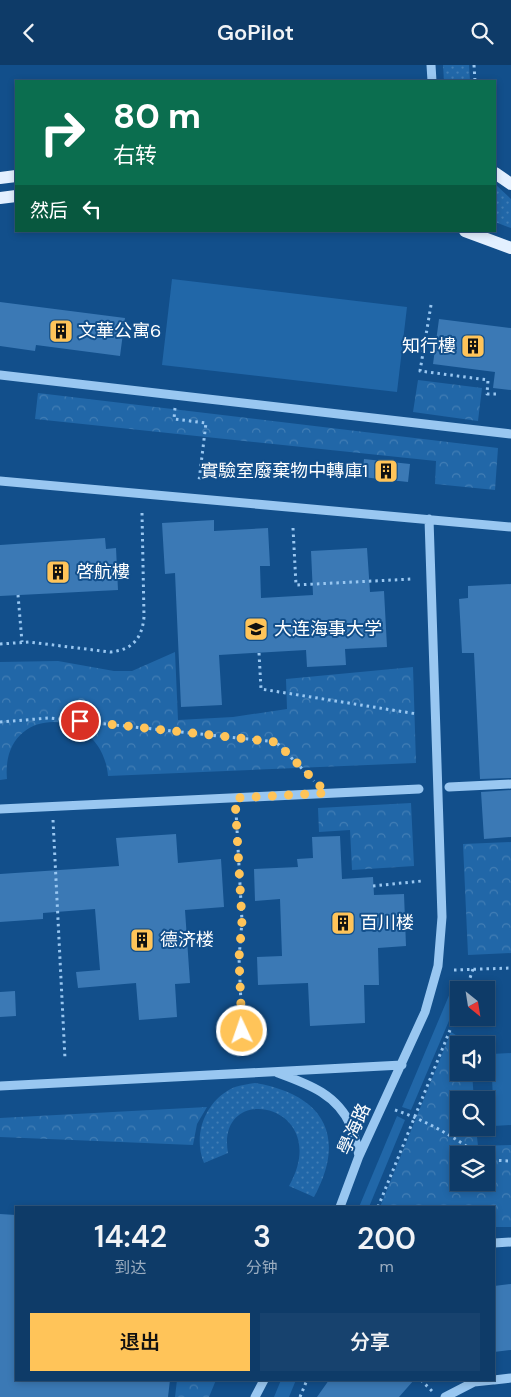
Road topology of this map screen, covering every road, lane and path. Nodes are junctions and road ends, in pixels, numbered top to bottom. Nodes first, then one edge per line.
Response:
1 (431, 65) edge
2 (474, 65) edge
3 (432, 80) edge
4 (475, 80) edge
5 (496, 174) edge
6 (15, 176) edge
7 (0, 178) edge
8 (511, 184) edge
9 (15, 196) edge
10 (0, 198) edge
11 (468, 232) edge
12 (511, 247) edge
13 (431, 305) dead end
14 (0, 375) edge
15 (496, 395) dead end
16 (176, 402) dead end
17 (511, 434) edge
18 (0, 481) edge
19 (199, 481) dead end
20 (142, 513) dead end
21 (429, 519) junction
22 (511, 527) edge
23 (294, 528) dead end
24 (412, 579) dead end
25 (18, 595) dead end
26 (22, 642) junction
27 (0, 644) edge
28 (259, 653) dead end
29 (417, 714) dead end
30 (0, 722) edge
31 (511, 784) edge
32 (449, 787) dead end
33 (419, 789) dead end
34 (327, 793) junction
35 (235, 798) junction
36 (52, 806) junction
37 (0, 809) edge
38 (422, 881) dead end
39 (373, 886) dead end
40 (511, 968) edge
41 (454, 969) dead end
42 (473, 969) junction
43 (469, 981) edge
44 (452, 1026) edge
45 (243, 1050) dead end
46 (65, 1059) dead end
47 (402, 1065) junction
48 (273, 1071) junction
49 (0, 1086) edge
50 (395, 1110) dead end
51 (415, 1117) junction
52 (467, 1146) edge
53 (359, 1156) junction
54 (495, 1160) edge
55 (511, 1161) edge
56 (340, 1206) edge
57 (378, 1206) edge
58 (511, 1242) edge
59 (495, 1243) edge
60 (511, 1378) edge
61 (495, 1380) edge
62 (264, 1381) edge
63 (307, 1381) edge
64 (422, 1381) edge
65 (484, 1381) edge
66 (256, 1397) edge
67 (300, 1397) edge
68 (438, 1397) edge
69 (445, 1397) edge

1 - 3 street
2 - 4 path
5 - 8 main road
6 - 7 main road
9 - 10 main road
11 - 12 main road
13 - 15 path
14 - 17 street
16 - 19 path
18 - 21 street
20 - 26 path
21 - 22 street
21 - 47 street, 學海路
23 - 24 path
25 - 26 path
26 - 27 path
28 - 29 path
30 - 34 path
31 - 32 street
33 - 34 street
34 - 35 street
35 - 36 street
35 - 45 path
36 - 37 street
36 - 46 path
38 - 39 path
40 - 42 path
41 - 42 path
42 - 43 path
44 - 51 path
47 - 48 street
47 - 53 street, 學海路
48 - 49 street
48 - 53 street
50 - 51 path
51 - 52 path
51 - 57 path
53 - 56 street, 學海路
54 - 55 path
58 - 59 street
60 - 61 street
62 - 66 street
63 - 67 path
64 - 68 path
65 - 69 street

